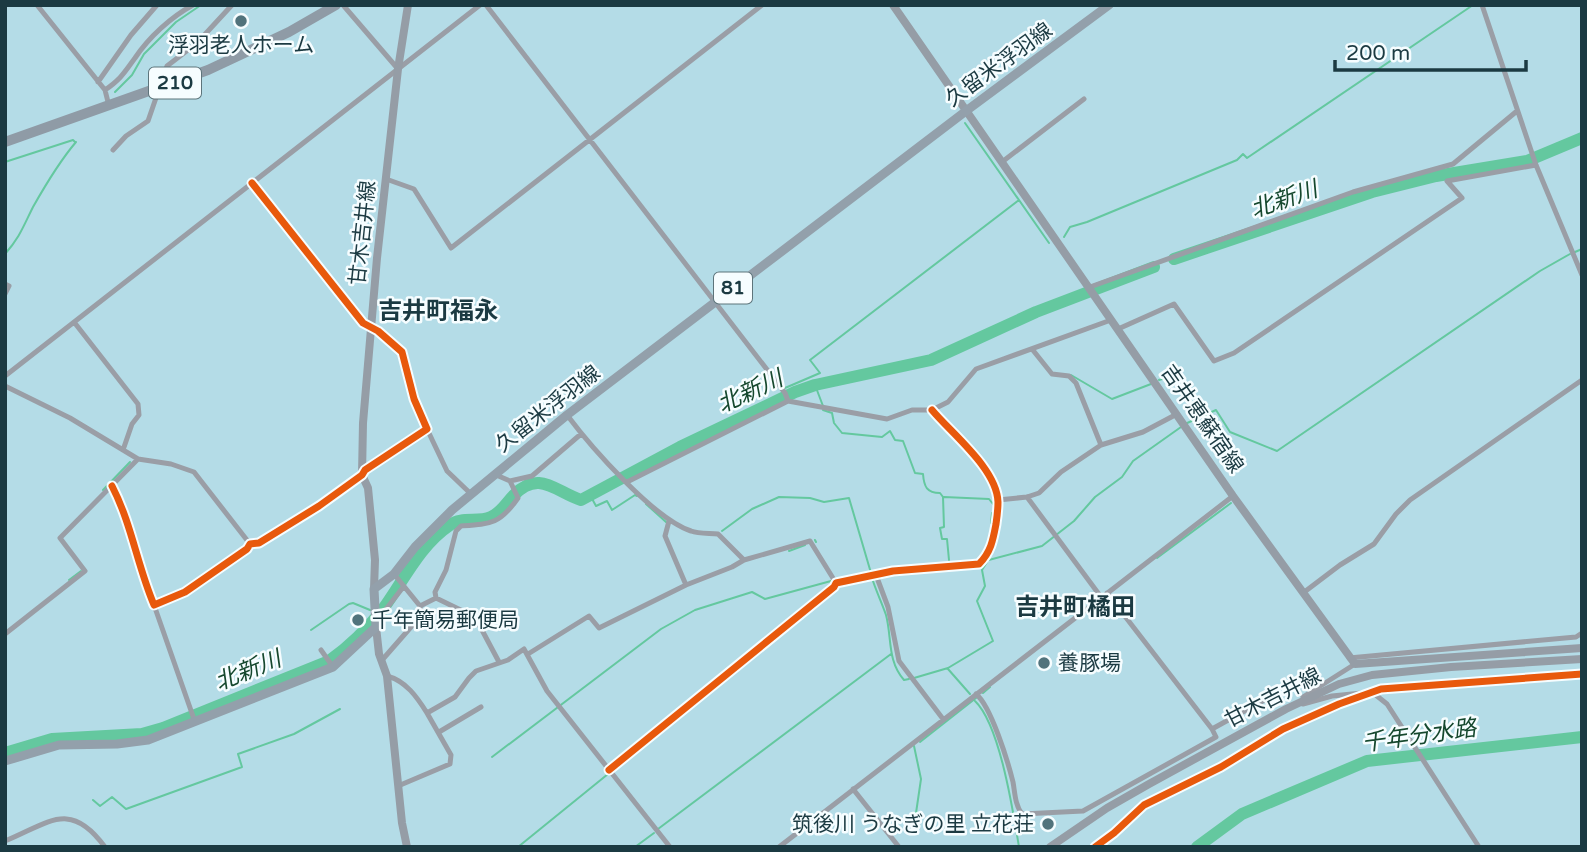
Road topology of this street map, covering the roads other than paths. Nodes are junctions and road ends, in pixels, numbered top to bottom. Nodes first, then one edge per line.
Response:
1 (37, 5) edge
2 (157, 5) edge
3 (193, 5) edge
4 (232, 5) edge
5 (336, 5) edge
6 (343, 5) edge
7 (408, 5) edge
8 (480, 5) edge
9 (486, 5) edge
10 (762, 5) edge
11 (893, 5) edge
12 (1109, 5) edge
13 (1482, 5) edge
14 (398, 69) junction
15 (98, 82) junction
16 (158, 89) junction
17 (105, 90) junction
18 (1084, 99) dead end
19 (109, 106) junction
20 (966, 111) junction
21 (1517, 111) junction
22 (590, 141) junction
23 (5, 142) edge
24 (113, 150) dead end
25 (1002, 162) junction
26 (1535, 165) junction
27 (386, 179) junction
28 (252, 183) junction
29 (1582, 275) edge
30 (5, 284) edge
31 (1092, 290) junction
32 (5, 294) edge
33 (715, 302) junction
34 (1111, 320) junction
35 (75, 322) junction
36 (370, 327) junction
37 (1118, 329) junction
38 (1032, 348) junction
39 (5, 376) edge
40 (1582, 380) edge
41 (5, 386) edge
42 (787, 398) junction
43 (932, 410) junction
44 (566, 415) junction
45 (1182, 420) junction
46 (427, 429) junction
47 (581, 434) junction
48 (1101, 445) junction
49 (122, 450) junction
50 (138, 458) junction
51 (494, 474) junction
52 (362, 475) junction
53 (624, 479) junction
54 (510, 481) junction
55 (112, 486) junction
56 (471, 494) junction
57 (1233, 496) junction
58 (1027, 497) junction
59 (998, 500) junction
60 (668, 523) junction
61 (250, 544) junction
62 (744, 560) junction
63 (396, 576) junction
64 (873, 576) junction
65 (834, 581) junction
66 (686, 585) junction
67 (404, 586) junction
68 (374, 589) junction
69 (1107, 593) junction
70 (1303, 593) junction
71 (1101, 597) junction
72 (436, 598) junction
73 (154, 605) junction
74 (420, 606) junction
75 (375, 618) junction
76 (1582, 633) edge
77 (5, 634) edge
78 (1582, 648) edge
79 (321, 650) dead end
80 (528, 654) junction
81 (383, 659) junction
82 (1582, 659) edge
83 (1352, 661) junction
84 (499, 662) junction
85 (332, 666) junction
86 (387, 676) junction
87 (1277, 693) dead end
88 (976, 694) junction
89 (481, 707) dead end
90 (1286, 709) junction
91 (427, 713) junction
92 (943, 719) junction
93 (195, 721) junction
94 (1212, 729) junction
95 (439, 732) junction
96 (5, 761) edge
97 (609, 770) junction
98 (398, 786) junction
99 (853, 789) junction
100 (5, 841) edge
101 (1476, 846) edge
102 (104, 847) edge
103 (407, 847) edge
104 (670, 847) edge
105 (779, 847) edge
106 (899, 847) edge
107 (1050, 847) edge

1 - 15 street
2 - 15 street
3 - 17 street
4 - 16 street
5 - 16 highway, 210
6 - 14 street
7 - 14 main road, 甘木吉井線
8 - 14 street
9 - 22 street
10 - 22 street
11 - 20 main road, 吉井恵蘇宿線
12 - 20 main road, 久留米浮羽線 / 81
13 - 21 street
14 - 27 main road, 甘木吉井線
14 - 28 street
15 - 17 street
16 - 19 highway, 210
16 - 24 street
17 - 19 street
18 - 25 street
19 - 23 highway, 210
20 - 25 main road, 吉井恵蘇宿線
20 - 33 main road, 久留米浮羽線 / 81
21 - 26 street
21 - 31 street
22 - 27 street
22 - 33 street
25 - 31 main road, 吉井恵蘇宿線
26 - 29 street
26 - 37 street
27 - 36 main road, 甘木吉井線
28 - 35 street
28 - 36 street
30 - 32 street
31 - 34 main road, 吉井恵蘇宿線
33 - 42 street
33 - 44 main road, 久留米浮羽線 / 81
34 - 37 main road, 吉井恵蘇宿線
34 - 38 street
35 - 39 street
35 - 49 street
36 - 46 street
36 - 52 main road, 甘木吉井線
37 - 45 main road, 吉井恵蘇宿線
38 - 43 street
38 - 48 street
40 - 70 street
41 - 49 street
42 - 43 street
42 - 53 street
43 - 59 street
44 - 47 street
44 - 51 main road, 久留米浮羽線 / 81
45 - 48 street
45 - 57 main road, 吉井恵蘇宿線
46 - 52 street
46 - 56 street
47 - 53 street
47 - 54 street
48 - 58 street
49 - 50 street
50 - 55 street
50 - 61 street
51 - 54 street
51 - 56 main road, 久留米浮羽線 / 81
52 - 61 street
52 - 68 main road, 甘木吉井線
53 - 60 street
54 - 72 street
55 - 73 street
55 - 77 street
56 - 63 main road, 久留米浮羽線 / 81
57 - 69 street
57 - 70 main road, 吉井恵蘇宿線
58 - 59 street
58 - 71 street
59 - 64 street
60 - 62 street
60 - 66 street
61 - 73 street
62 - 65 street
62 - 66 street
63 - 67 street
63 - 68 main road, 久留米浮羽線 / 81
64 - 65 street
64 - 92 street
65 - 97 street
66 - 80 street
67 - 74 street
67 - 75 street
68 - 75 main road
69 - 71 street
69 - 94 street
70 - 83 main road, 吉井恵蘇宿線
71 - 88 street
72 - 74 street
72 - 84 street
73 - 93 street
74 - 81 street
75 - 81 main road
75 - 85 main road
76 - 83 street
78 - 83 main road
79 - 85 street
80 - 84 street
80 - 97 street
81 - 86 main road
82 - 90 main road, 甘木吉井線
83 - 90 street
84 - 91 street
85 - 93 main road
86 - 91 street
86 - 98 main road
87 - 94 street
88 - 92 street
88 - 94 street
89 - 95 street
90 - 101 street
90 - 107 main road, 甘木吉井線
91 - 95 street
92 - 99 street
93 - 96 main road
95 - 98 street
97 - 104 street
98 - 103 main road
99 - 105 street
99 - 106 street
100 - 102 street

